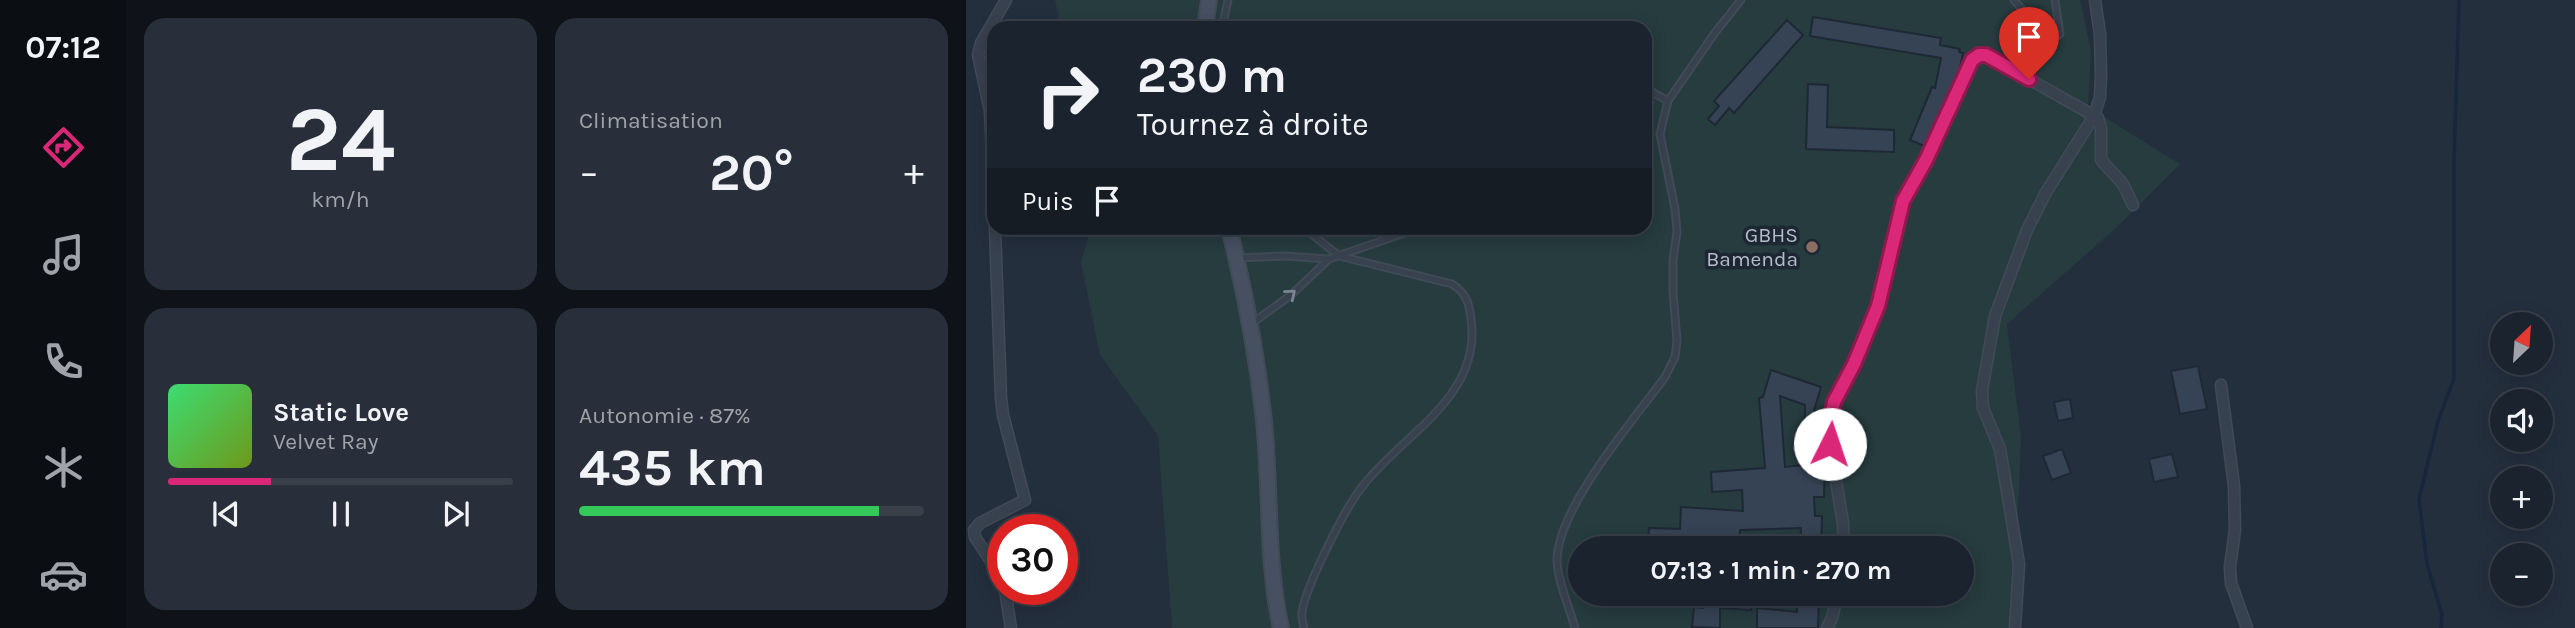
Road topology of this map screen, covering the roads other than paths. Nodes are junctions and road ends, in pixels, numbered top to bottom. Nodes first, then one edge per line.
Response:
1 (1006, 0) edge
2 (1209, 0) edge
3 (1228, 0) edge
4 (1741, 0) edge
5 (2014, 0) edge
6 (2055, 0) edge
7 (2095, 0) edge
8 (994, 21) edge
9 (1206, 21) edge
10 (1224, 21) edge
11 (987, 33) edge
12 (1652, 92) edge
13 (987, 97) edge
14 (1668, 101) junction
15 (2094, 116) junction
16 (2133, 205) dead end
17 (995, 235) edge
18 (1231, 235) edge
19 (1313, 235) edge
20 (1399, 235) edge
21 (1339, 256) junction
22 (1237, 258) junction
23 (1329, 259) junction
24 (1249, 325) junction
25 (2221, 385) dead end
26 (997, 514) edge
27 (987, 519) edge
28 (1844, 536) edge
29 (987, 555) edge
30 (1007, 605) edge
31 (1835, 606) edge
32 (1011, 628) edge
33 (1281, 628) edge
34 (1304, 628) edge
35 (1575, 628) edge
36 (1827, 628) edge
37 (2015, 628) edge
38 (2247, 628) edge

1 - 8 street
2 - 9 street
3 - 10 lane
4 - 14 lane
5 - 6 lane
7 - 15 street
11 - 13 street
12 - 14 lane
14 - 35 lane
15 - 16 street
15 - 28 street
15 - 37 street
17 - 26 street
18 - 22 street
19 - 21 lane
20 - 21 lane
21 - 23 lane
21 - 34 lane
22 - 23 lane
22 - 24 street
24 -> 23 lane
24 - 33 street
25 - 38 street
27 - 29 street
30 - 32 street
31 - 36 street

